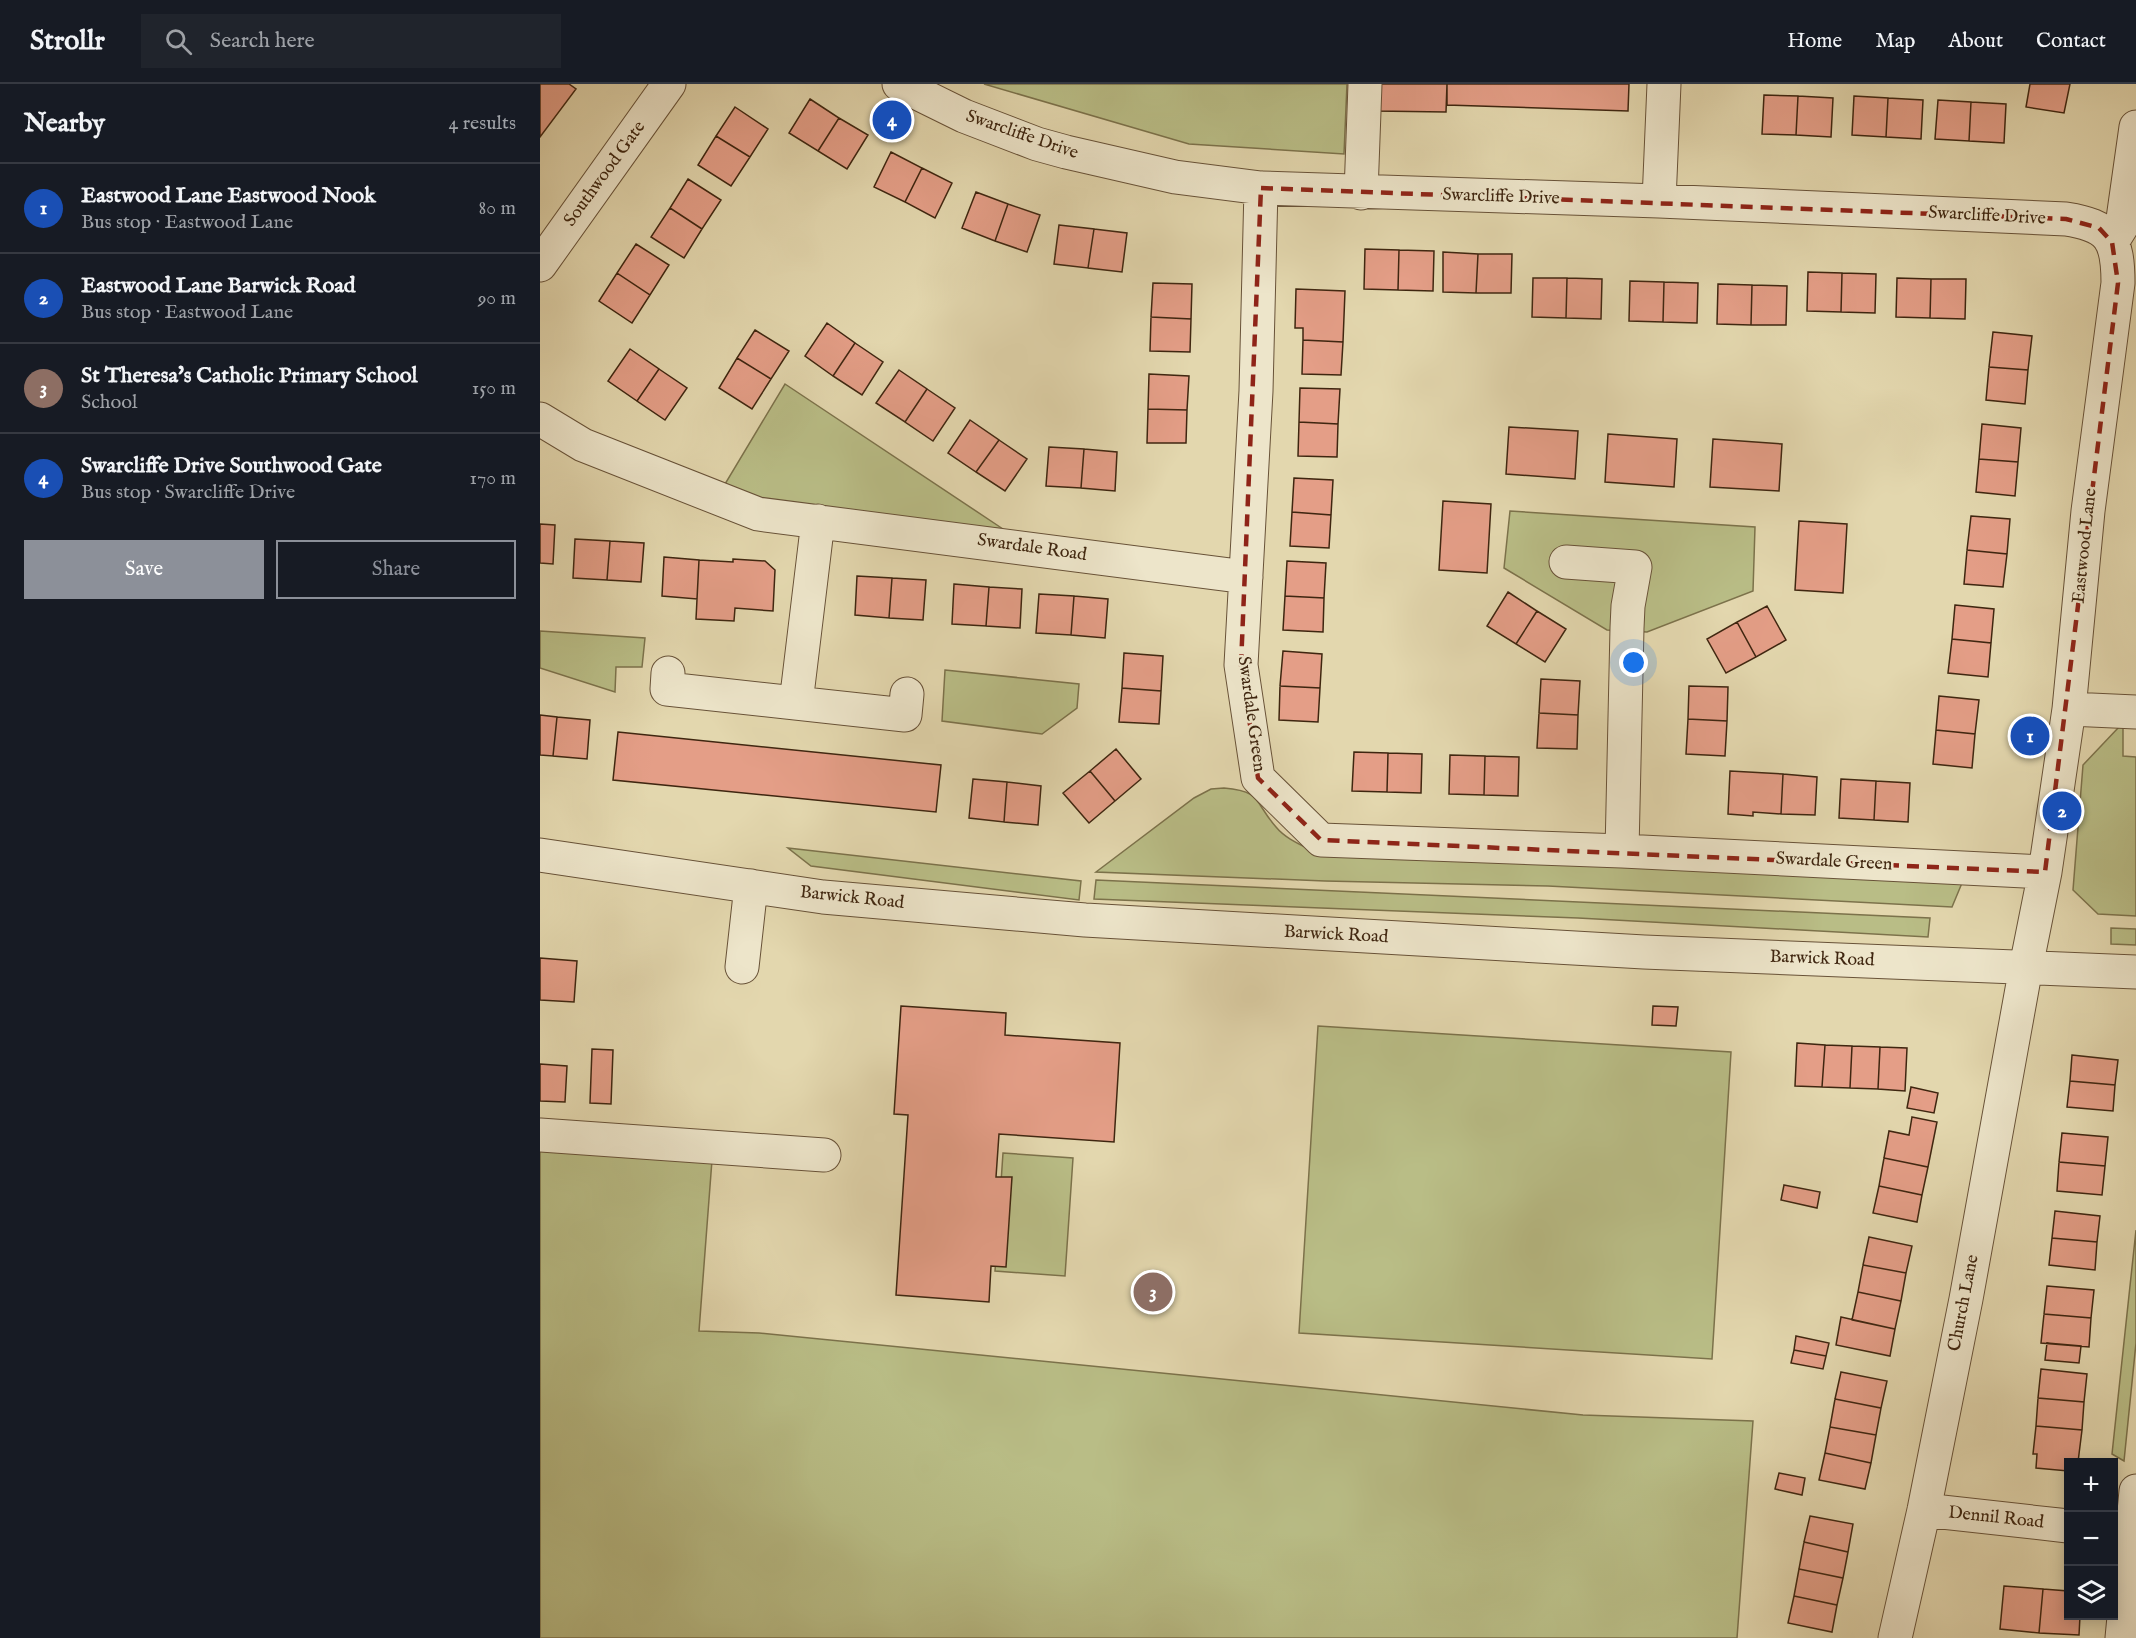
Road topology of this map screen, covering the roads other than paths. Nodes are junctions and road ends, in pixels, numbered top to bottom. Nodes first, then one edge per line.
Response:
1 (669, 84) edge
2 (899, 84) edge
3 (1365, 84) edge
4 (1664, 84) edge
5 (2136, 127) edge
6 (1261, 188) junction
7 (1361, 193) junction
8 (1659, 201) junction
9 (2124, 232) edge
10 (540, 265) edge
11 (540, 418) edge
12 (818, 521) junction
13 (1566, 562) dead end
14 (1246, 577) junction
15 (668, 673) dead end
16 (907, 694) dead end
17 (795, 703) junction
18 (2068, 709) junction
19 (2136, 712) edge
20 (1622, 851) junction
21 (540, 855) edge
22 (2045, 872) junction
23 (751, 886) junction
24 (742, 967) dead end
25 (2026, 967) junction
26 (2136, 972) edge
27 (540, 1135) edge
28 (824, 1155) dead end
29 (2136, 1491) edge
30 (1924, 1510) junction
31 (2064, 1526) edge
32 (2127, 1533) edge
33 (1894, 1638) edge
34 (2122, 1638) edge

1 - 10 street, Southwood Gate
2 - 6 street, Swarcliffe Drive
3 - 7 street
4 - 8 street
5 - 9 street, Eastwood Lane
6 - 7 street, Swarcliffe Drive
6 - 14 street, Swardale Green
7 - 8 street, Swarcliffe Drive
8 - 9 street, Swarcliffe Drive
9 - 18 street, Eastwood Lane
11 - 12 street, Swardale Road
12 - 14 street, Swardale Road
12 - 17 street
13 - 20 street
14 - 20 street, Swardale Green
15 - 17 street
16 - 17 street
18 - 19 street
18 - 22 street, Eastwood Lane
20 - 22 street, Swardale Green
21 - 23 street, Barwick Road
22 - 25 street, Eastwood Lane
23 - 24 street
23 - 25 street, Barwick Road
25 - 26 street, Barwick Road
25 - 30 street, Church Lane
27 - 28 street
29 - 32 street
30 - 31 street, Dennil Road
30 - 33 street, Church Lane
32 - 34 street

